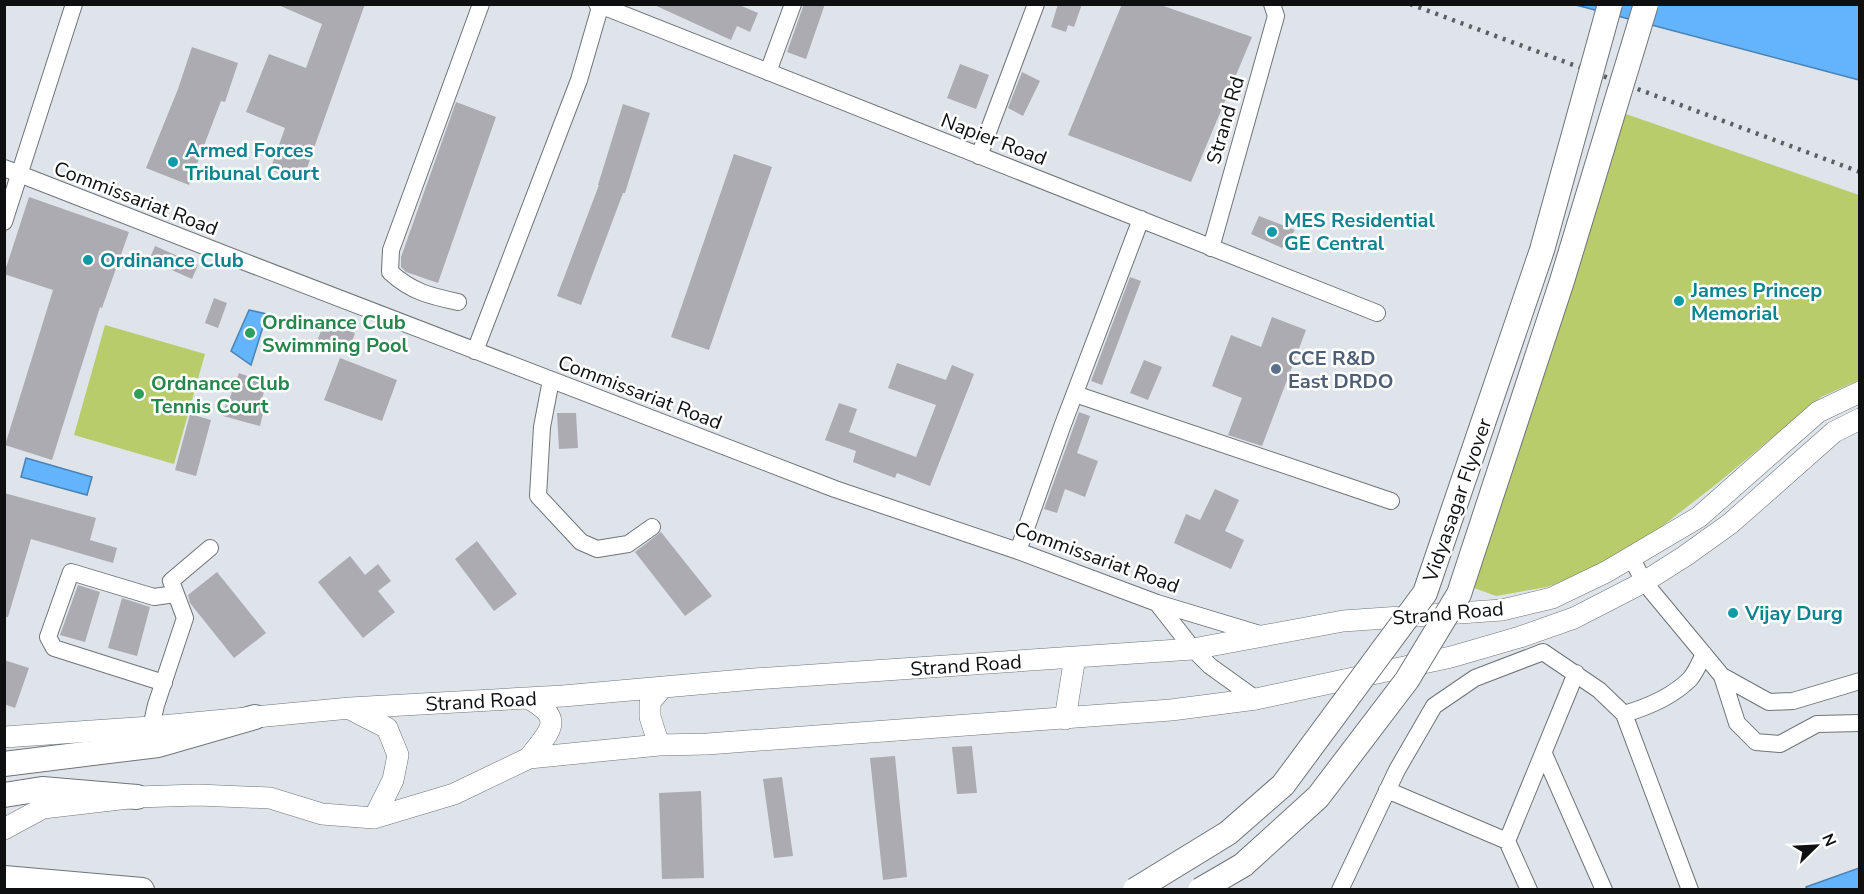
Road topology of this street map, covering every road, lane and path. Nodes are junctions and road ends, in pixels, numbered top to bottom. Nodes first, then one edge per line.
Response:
1 (74, 4) edge
2 (481, 4) edge
3 (793, 4) edge
4 (1036, 4) edge
5 (1272, 4) edge
6 (1610, 4) edge
7 (1646, 4) edge
8 (599, 5) edge
9 (768, 72) junction
10 (979, 156) junction
11 (12, 171) edge
12 (1141, 219) junction
13 (4, 222) edge
14 (1211, 248) junction
15 (458, 302) dead end
16 (1377, 313) dead end
17 (475, 351) junction
18 (551, 380) junction
19 (1860, 392) edge
20 (1075, 394) junction
21 (1860, 419) edge
22 (1391, 501) dead end
23 (652, 527) dead end
24 (210, 548) dead end
25 (1018, 551) junction
26 (1631, 557) junction
27 (1644, 582) junction
28 (176, 594) junction
29 (1157, 603) junction
30 (1268, 636) junction
31 (1193, 649) junction
32 (1704, 654) junction
33 (1075, 657) junction
34 (1576, 673) junction
35 (1722, 675) junction
36 (1860, 681) edge
37 (164, 683) junction
38 (662, 688) junction
39 (528, 698) junction
40 (1256, 699) junction
41 (350, 708) junction
42 (1624, 714) junction
43 (255, 717) junction
44 (1065, 719) junction
45 (1860, 723) edge
46 (151, 727) junction
47 (4, 737) edge
48 (659, 746) junction
49 (1544, 754) junction
50 (529, 758) junction
51 (4, 764) edge
52 (1387, 790) junction
53 (4, 795) edge
54 (137, 797) junction
55 (374, 818) junction
56 (4, 829) edge
57 (1507, 841) junction
58 (4, 878) edge
59 (142, 890) edge
60 (1135, 890) edge
61 (1200, 890) edge
62 (1340, 890) edge
63 (1529, 890) edge
64 (1604, 890) edge
65 (1690, 890) edge

1 - 11 street
2 - 15 street
3 - 9 street
4 - 10 street
5 - 14 street, Strand Rd
6 - 60 highway, Vidyasagar Flyover, bridge
7 - 61 highway, Vidyasagar Flyover, bridge
8 - 9 street, Napier Road
8 - 17 street
9 - 10 street, Napier Road
10 - 12 street, Napier Road
11 - 13 street
11 - 17 street, Commissariat Road
12 - 14 street, Napier Road
12 - 20 street
14 - 16 street, Napier Road
17 - 18 street, Commissariat Road
18 - 23 street
18 - 25 street, Commissariat Road
19 - 26 main road, Strand Road
20 - 22 street
20 - 25 street
21 - 27 main road, Strand Road
24 - 28 street
25 - 29 street, Commissariat Road
26 - 27 street
26 - 30 main road, Strand Road
27 - 32 street
27 - 40 main road, Strand Road
28 - 37 street
28 - 37 street
29 - 30 street, Commissariat Road
29 - 31 street
30 - 31 main road, Strand Road
31 - 33 main road, Strand Road
31 - 40 street
32 - 35 street
32 - 42 street
33 - 38 main road, Strand Road
33 - 44 main road
34 - 42 street
34 - 49 street
34 - 52 street
35 - 36 street
35 - 45 street
37 - 46 street
38 - 39 main road, Strand Road
38 - 48 main road
39 - 41 main road, Strand Road
39 - 50 main road
40 - 44 main road, Strand Road
41 - 43 main road, Strand Road
41 - 55 main road
42 - 65 street
43 - 46 main road, Strand Road
43 - 51 highway
44 - 48 main road, Strand Road
46 - 47 main road, Strand Road
48 - 50 main road, Strand Road
49 - 57 street
49 - 64 street
50 - 55 main road, Strand Road
52 - 57 street
52 - 62 street
53 - 54 highway
54 - 55 main road, Strand Road
54 - 56 main road, Strand Road
57 - 63 street
58 - 59 highway

